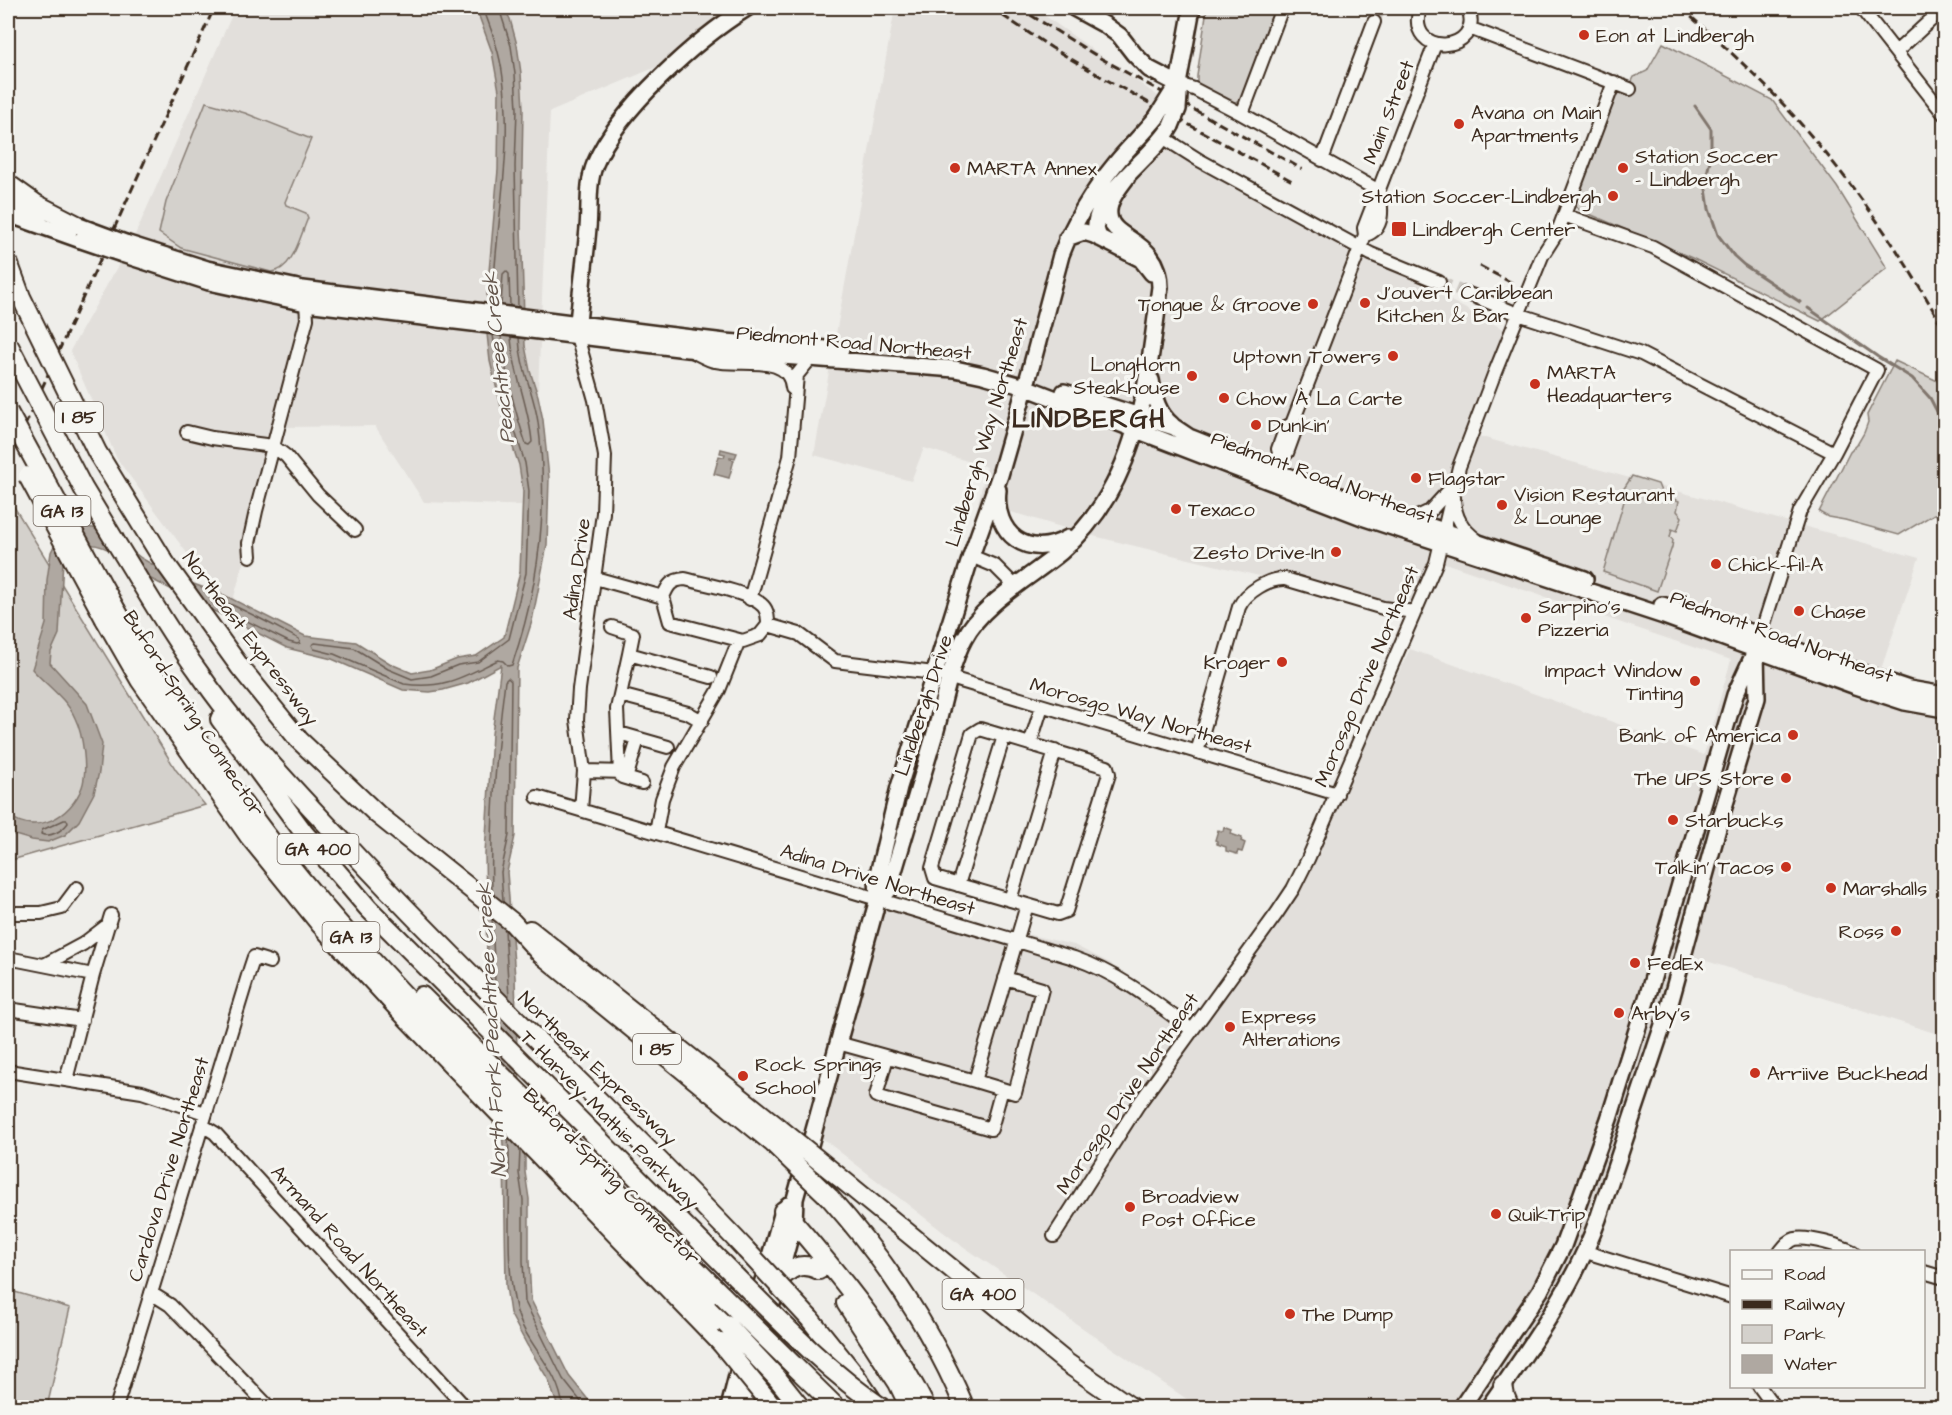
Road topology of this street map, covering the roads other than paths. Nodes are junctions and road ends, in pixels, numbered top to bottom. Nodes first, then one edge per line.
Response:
1 (747, 8) edge
2 (1074, 8) edge
3 (1192, 8) edge
4 (1282, 8) edge
5 (1418, 8) edge
6 (1468, 8) edge
7 (1861, 8) edge
8 (1944, 8) edge
9 (1374, 22) tunnel mouth
10 (1469, 28) junction
11 (1435, 44) junction
12 (1896, 52) junction
13 (1614, 82) junction
14 (1630, 89) dead end
15 (1176, 91) junction
16 (1242, 114) junction
17 (1944, 114) edge
18 (1168, 132) junction
19 (1322, 160) junction
20 (1127, 177) junction
21 (8, 184) edge
22 (1379, 191) junction
23 (8, 201) edge
24 (8, 214) edge
25 (1564, 215) junction
26 (80, 233) junction
27 (1100, 237) junction
28 (1067, 238) junction
29 (123, 248) junction
30 (1359, 248) junction
31 (8, 262) edge
32 (1439, 282) tunnel mouth
33 (1160, 287) junction
34 (1466, 293) tunnel mouth
35 (306, 303) junction
36 (445, 313) junction
37 (1518, 314) junction
38 (578, 330) junction
39 (8, 344) edge
40 (687, 348) junction
41 (810, 359) junction
42 (1150, 369) junction
43 (1027, 383) junction
44 (793, 407) junction
45 (8, 412) edge
46 (1138, 423) junction
47 (1174, 427) junction
48 (187, 432) dead end
49 (8, 437) edge
50 (273, 446) junction
51 (1834, 453) junction
52 (1277, 464) junction
53 (1000, 475) junction
54 (1455, 484) junction
55 (1413, 519) junction
56 (1088, 524) junction
57 (355, 530) dead end
58 (1442, 536) junction
59 (1480, 542) junction
60 (250, 556) dead end
61 (970, 560) junction
62 (595, 578) junction
63 (1013, 590) junction
64 (663, 597) junction
65 (750, 599) junction
66 (1415, 612) junction
67 (110, 614) junction
68 (768, 625) junction
69 (612, 627) dead end
70 (739, 640) junction
71 (1758, 642) junction
72 (629, 654) junction
73 (197, 671) junction
74 (934, 673) junction
75 (711, 677) dead end
76 (950, 678) junction
77 (620, 695) junction
78 (1944, 695) edge
79 (1042, 706) junction
80 (1944, 709) edge
81 (702, 721) junction
82 (619, 733) junction
83 (1004, 736) junction
84 (638, 739) junction
85 (1030, 744) junction
86 (668, 747) dead end
87 (1055, 751) junction
88 (1197, 752) junction
89 (584, 771) junction
90 (620, 773) junction
91 (642, 783) dead end
92 (1337, 794) junction
93 (537, 797) dead end
94 (581, 810) junction
95 (251, 813) junction
96 (656, 832) junction
97 (958, 885) junction
98 (77, 888) dead end
99 (878, 899) junction
100 (1010, 900) junction
101 (1027, 905) junction
102 (8, 913) edge
103 (512, 922) junction
104 (1016, 941) junction
105 (8, 958) edge
106 (270, 962) dead end
107 (44, 965) junction
108 (93, 975) junction
109 (1005, 978) junction
110 (8, 1009) edge
111 (82, 1020) junction
112 (1192, 1030) junction
113 (838, 1043) junction
114 (887, 1057) junction
115 (8, 1071) edge
116 (66, 1080) junction
117 (975, 1082) junction
118 (1002, 1089) junction
119 (203, 1119) junction
120 (777, 1137) junction
121 (788, 1218) junction
122 (1054, 1236) dead end
123 (1781, 1250) edge
124 (1849, 1250) edge
125 (1586, 1252) junction
126 (819, 1270) junction
127 (1925, 1273) edge
128 (1944, 1278) edge
129 (777, 1282) junction
130 (151, 1293) junction
131 (1730, 1297) edge
132 (1503, 1385) junction
133 (1761, 1388) edge
134 (772, 1406) edge
135 (116, 1407) edge
136 (270, 1407) edge
137 (466, 1407) edge
138 (729, 1407) edge
139 (744, 1407) edge
140 (801, 1407) edge
141 (837, 1407) edge
142 (877, 1407) edge
143 (882, 1407) edge
144 (910, 1407) edge
145 (926, 1407) edge
146 (965, 1407) edge
147 (1132, 1407) edge
148 (1461, 1407) edge
149 (1488, 1407) edge
150 (1510, 1407) edge
151 (1775, 1407) edge

1 - 38 main road
2 - 15 main road
3 - 15 main road, Lindbergh Drive
4 - 16 street
5 - 11 street
6 - 10 street
7 - 12 street
8 - 12 street
9 - 19 street
10 - 11 street
10 - 13 street
11 - 22 street, Main Street
12 - 17 street
13 - 14 street
13 - 25 street, Morosgo Drive Northeast
15 - 16 street
15 - 18 main road, Lindbergh Drive, bridge
15 - 28 main road, Lindbergh Drive, bridge
16 - 19 street
18 - 20 main road, Lindbergh Drive
18 - 30 street
19 - 22 street
20 - 27 main road, Lindbergh Drive
20 - 33 main road, Lindbergh Drive
21 - 26 highway
22 - 30 street, Main Street
23 - 26 main road, Piedmont Road Northeast
24 - 26 main road, Piedmont Road Northeast
25 - 37 street, Morosgo Drive Northeast
25 - 51 street
26 - 29 main road, Piedmont Road Northeast, bridge
27 - 28 main road
27 - 33 main road
28 - 43 main road, Lindbergh Way Northeast
29 - 35 main road, Piedmont Road Northeast
29 - 36 main road, Piedmont Road Northeast
30 - 32 street
30 - 52 street
31 - 103 highway, Northeast Expressway / I 85, bridge
33 - 42 main road, Lindbergh Drive
34 - 37 street
35 - 36 main road, Piedmont Road Northeast
35 - 50 street
36 - 38 main road, Piedmont Road Northeast
37 - 51 street
37 - 54 street, Morosgo Drive Northeast
38 - 40 main road, Piedmont Road Northeast
38 - 43 main road, Piedmont Road Northeast
38 - 62 street, Adina Drive
39 - 73 highway, Northeast Expressway / I 85, bridge
40 - 41 main road, Piedmont Road Northeast
40 - 44 street
41 - 43 main road, Piedmont Road Northeast
41 - 44 street
42 - 46 main road, Lindbergh Drive
42 - 47 main road
43 - 46 main road, Piedmont Road Northeast
43 - 53 main road, Lindbergh Way Northeast
44 - 65 street
45 - 67 highway, Buford-Spring Connector / GA 13, bridge
46 - 47 main road, Piedmont Road Northeast
46 - 56 main road, Lindbergh Drive
46 - 58 main road, Piedmont Road Northeast
47 - 52 main road, Piedmont Road Northeast
48 - 50 street
49 - 67 highway, Buford-Spring Connector / GA 13, bridge
50 - 57 street
50 - 60 street
51 - 71 street
52 - 55 main road, Piedmont Road Northeast
53 - 56 main road
53 - 61 main road, Lindbergh Way Northeast
54 - 55 street
54 - 58 street, Morosgo Drive Northeast
54 - 59 street
55 - 58 main road, Piedmont Road Northeast
56 - 63 main road, Lindbergh Drive
58 - 59 main road, Piedmont Road Northeast
58 - 66 street, Morosgo Drive Northeast
58 - 71 main road, Piedmont Road Northeast
59 - 71 main road, Piedmont Road Northeast
61 - 63 street
61 - 74 main road, Lindbergh Way Northeast
62 - 64 street
62 - 89 street, Adina Drive
63 - 76 main road, Lindbergh Drive
64 - 65 street
64 - 70 street
65 - 68 street
66 - 88 street
66 - 92 street, Morosgo Drive Northeast
67 - 95 highway, Buford-Spring Connector / GA 13
67 - 134 highway, Buford-Spring Connector / GA 13, bridge
68 - 70 street
68 - 74 street, Morosgo Way Northeast
69 - 72 street
70 - 81 street
71 - 78 main road, Piedmont Road Northeast
71 - 80 main road, Piedmont Road Northeast
71 - 125 main road
71 - 148 main road
72 - 75 street
72 - 77 street
73 - 142 highway, Northeast Expressway / I 85, bridge
73 - 143 highway, T Harvey Mathis Parkway / GA 400, bridge
74 - 76 street, Morosgo Way Northeast
74 - 99 main road, Lindbergh Way Northeast
76 - 79 street, Morosgo Way Northeast
76 - 99 main road, Lindbergh Drive
77 - 81 street
77 - 82 street
79 - 85 street
79 - 88 street, Morosgo Way Northeast
81 - 96 street
82 - 84 street
82 - 90 street
83 - 85 street
83 - 97 street
83 - 97 street
84 - 86 street
84 - 90 street
85 - 87 street
87 - 100 street
87 - 101 street
88 - 92 street, Morosgo Way Northeast
89 - 90 street
89 - 94 street, Adina Drive
90 - 91 street
92 - 112 street, Morosgo Drive Northeast
93 - 94 street, Adina Drive Northeast
94 - 96 street, Adina Drive Northeast
95 - 140 highway, Buford-Spring Connector / GA 13, bridge
95 - 141 highway, bridge
96 - 99 street, Adina Drive Northeast
97 - 100 street
98 - 102 street
99 - 104 street, Adina Drive Northeast
99 - 113 main road
100 - 101 street
101 - 104 street
103 - 120 highway, Northeast Expressway / I 85
103 - 120 highway, GA 400
104 - 109 street
104 - 112 street, Adina Drive Northeast
105 - 107 street
106 - 119 street, Cardova Drive Northeast
107 - 108 street
107 - 108 street
108 - 111 street
109 - 117 street
109 - 118 street
110 - 111 street
111 - 116 street
112 - 122 street, Morosgo Drive Northeast
113 - 114 street
113 - 121 main road
114 - 117 street
114 - 118 street
115 - 116 street, Armand Road Northeast
116 - 119 street, Armand Road Northeast
117 - 118 street
119 - 130 street, Cardova Drive Northeast
119 - 137 street, Armand Road Northeast
120 - 146 highway, Northeast Expressway / I 85, bridge
120 - 147 highway, GA 400, bridge
121 - 126 highway
121 - 129 main road
121 - 138 main road
121 - 145 highway
123 - 124 street
125 - 131 street
125 - 132 main road
126 - 129 highway
126 - 144 highway
127 - 128 street
129 - 139 main road
130 - 135 street, Cardova Drive Northeast
130 - 136 street
132 - 149 main road
132 - 150 highway
133 - 151 street

